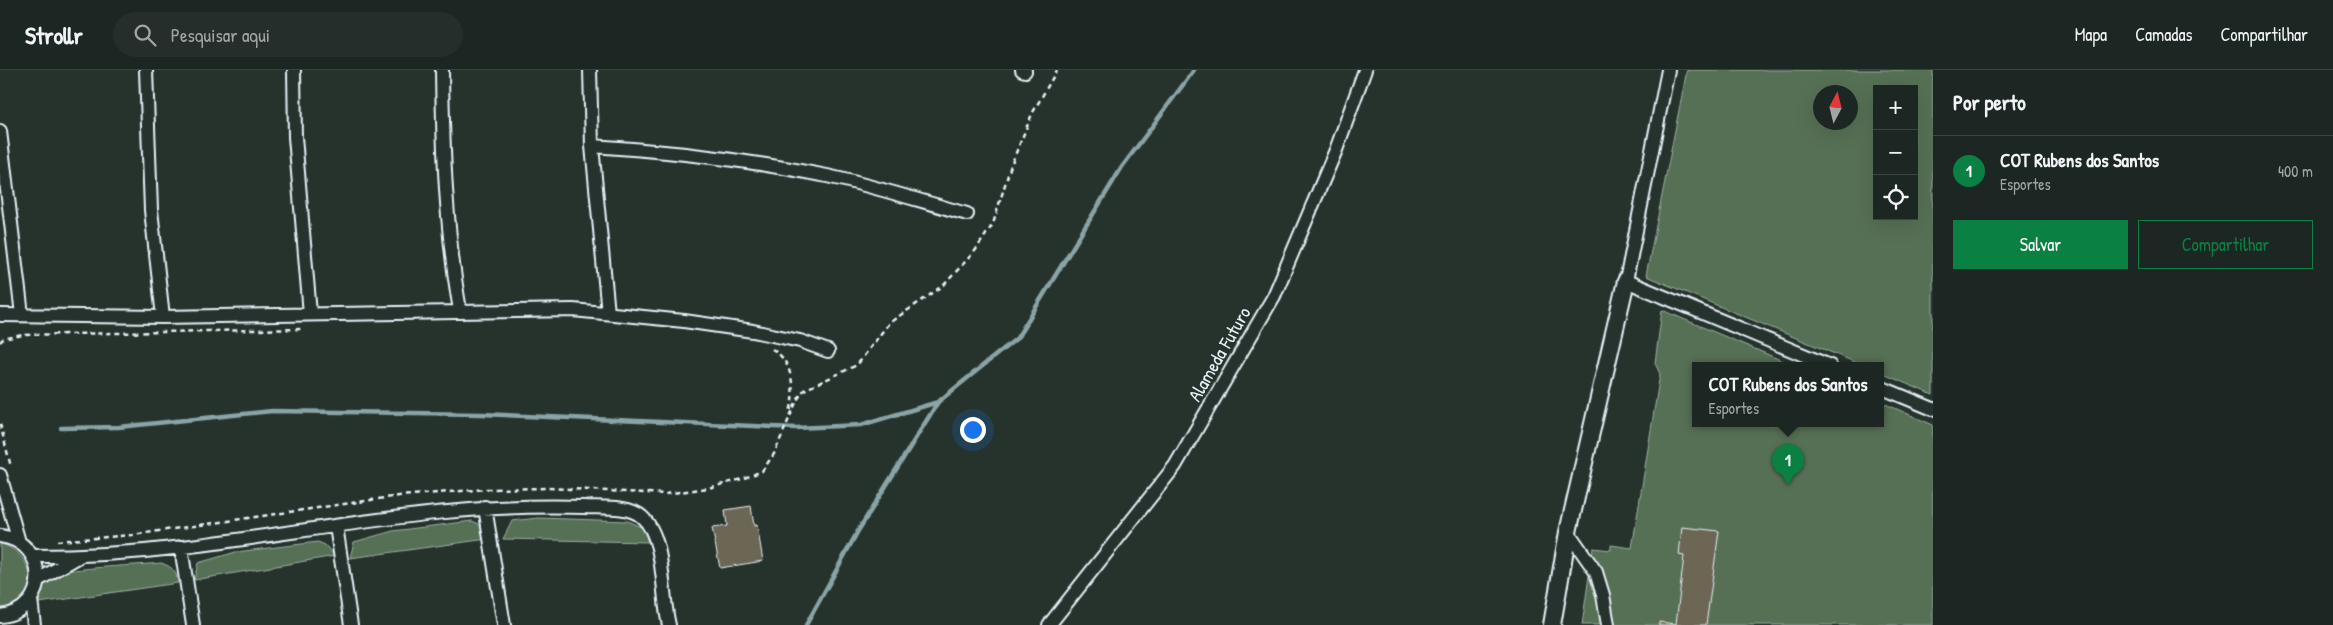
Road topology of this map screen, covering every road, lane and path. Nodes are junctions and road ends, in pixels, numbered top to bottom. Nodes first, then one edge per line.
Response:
1 (146, 70) edge
2 (294, 70) edge
3 (442, 70) edge
4 (590, 70) edge
5 (1058, 70) edge
6 (1365, 70) edge
7 (1668, 70) edge
8 (0, 131) edge
9 (592, 146) junction
10 (966, 214) dead end
11 (1626, 281) junction
12 (460, 310) junction
13 (608, 313) junction
14 (310, 314) junction
15 (11, 315) edge
16 (163, 317) junction
17 (0, 323) edge
18 (307, 329) dead end
19 (0, 342) edge
20 (771, 349) dead end
21 (828, 352) dead end
22 (1820, 362) edge
23 (1884, 389) edge
24 (1933, 409) edge
25 (789, 420) junction
26 (0, 424) edge
27 (6, 473) edge
28 (485, 507) junction
29 (336, 526) junction
30 (1568, 532) junction
31 (0, 536) edge
32 (19, 542) junction
33 (55, 542) dead end
34 (181, 548) junction
35 (33, 556) junction
36 (80, 556) junction
37 (38, 580) junction
38 (31, 599) junction
39 (0, 616) edge
40 (34, 625) edge
41 (193, 625) edge
42 (351, 625) edge
43 (504, 625) edge
44 (669, 625) edge
45 (1049, 625) edge
46 (1552, 625) edge
47 (1608, 625) edge

1 - 16 street
2 - 14 street
3 - 12 street
4 - 9 street
5 - 25 path
6 - 45 street, Alameda Futuro
7 - 11 street
8 - 15 street
9 - 10 street
9 - 13 street
11 - 22 street
11 - 30 street
12 - 13 street
12 - 14 street
13 - 21 street
14 - 16 street
15 - 16 street
15 - 17 street
18 - 19 path
20 - 25 path
23 - 24 street
25 - 33 path
26 - 27 path
27 - 32 street
28 - 29 street
28 - 43 street
28 - 44 street
29 - 34 street
29 - 42 street
30 - 46 street
30 - 47 street
31 - 32 street
32 - 35 street
34 - 36 street
34 - 41 street
35 - 36 street
35 - 37 street
36 - 37 street
37 - 38 street
38 - 39 street
38 - 40 street

